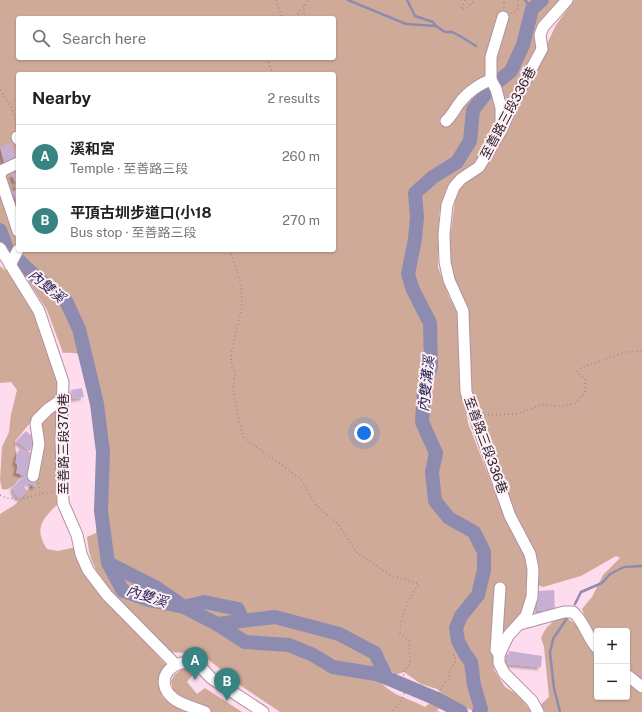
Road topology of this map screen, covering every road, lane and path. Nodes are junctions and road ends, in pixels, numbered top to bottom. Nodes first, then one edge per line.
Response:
1 (276, 0) edge
2 (309, 0) edge
3 (465, 0) edge
4 (475, 0) edge
5 (518, 0) edge
6 (567, 0) edge
7 (304, 4) junction
8 (281, 16) edge
9 (297, 16) edge
10 (304, 16) edge
11 (503, 17) joint
12 (269, 60) edge
13 (272, 72) edge
14 (494, 84) junction
15 (0, 90) edge
16 (446, 121) dead end
17 (501, 131) junction
18 (16, 132) edge
19 (16, 164) edge
20 (0, 176) edge
21 (16, 225) edge
22 (0, 248) edge
23 (17, 252) edge
24 (231, 252) edge
25 (10, 265) junction
26 (642, 351) edge
27 (64, 398) junction
28 (474, 416) junction
29 (34, 476) dead end
30 (62, 491) junction
31 (0, 495) edge
32 (500, 588) dead end
33 (519, 624) junction
34 (594, 645) edge
35 (452, 654) dead end
36 (500, 654) junction
37 (175, 664) junction
38 (630, 677) edge
39 (642, 687) edge
40 (205, 712) edge
41 (263, 712) edge
42 (392, 712) edge
43 (438, 712) edge
44 (538, 712) edge

1 - 8 path
2 - 7 path
3 - 4 path
5 - 11 path
6 - 17 street, 至善路三段336巷
7 - 9 path
7 - 10 path
11 - 14 street
12 - 13 path
14 - 16 street
14 - 17 street
15 - 18 path
17 - 28 street, 至善路三段336巷
19 - 20 street
20 - 21 street
22 - 25 street, 至善路三段370巷
23 - 25 street
24 - 42 path
25 - 27 street, 至善路三段370巷
26 - 28 path
27 - 29 street
27 - 30 street, 至善路三段370巷
28 - 33 street, 至善路三段336巷
30 - 31 path
30 - 37 street, 至善路三段370巷
32 - 36 street
33 - 34 street
33 - 36 street, 至善路三段336巷
35 - 43 path
36 - 44 street
37 - 40 street
37 - 41 street
38 - 39 street

